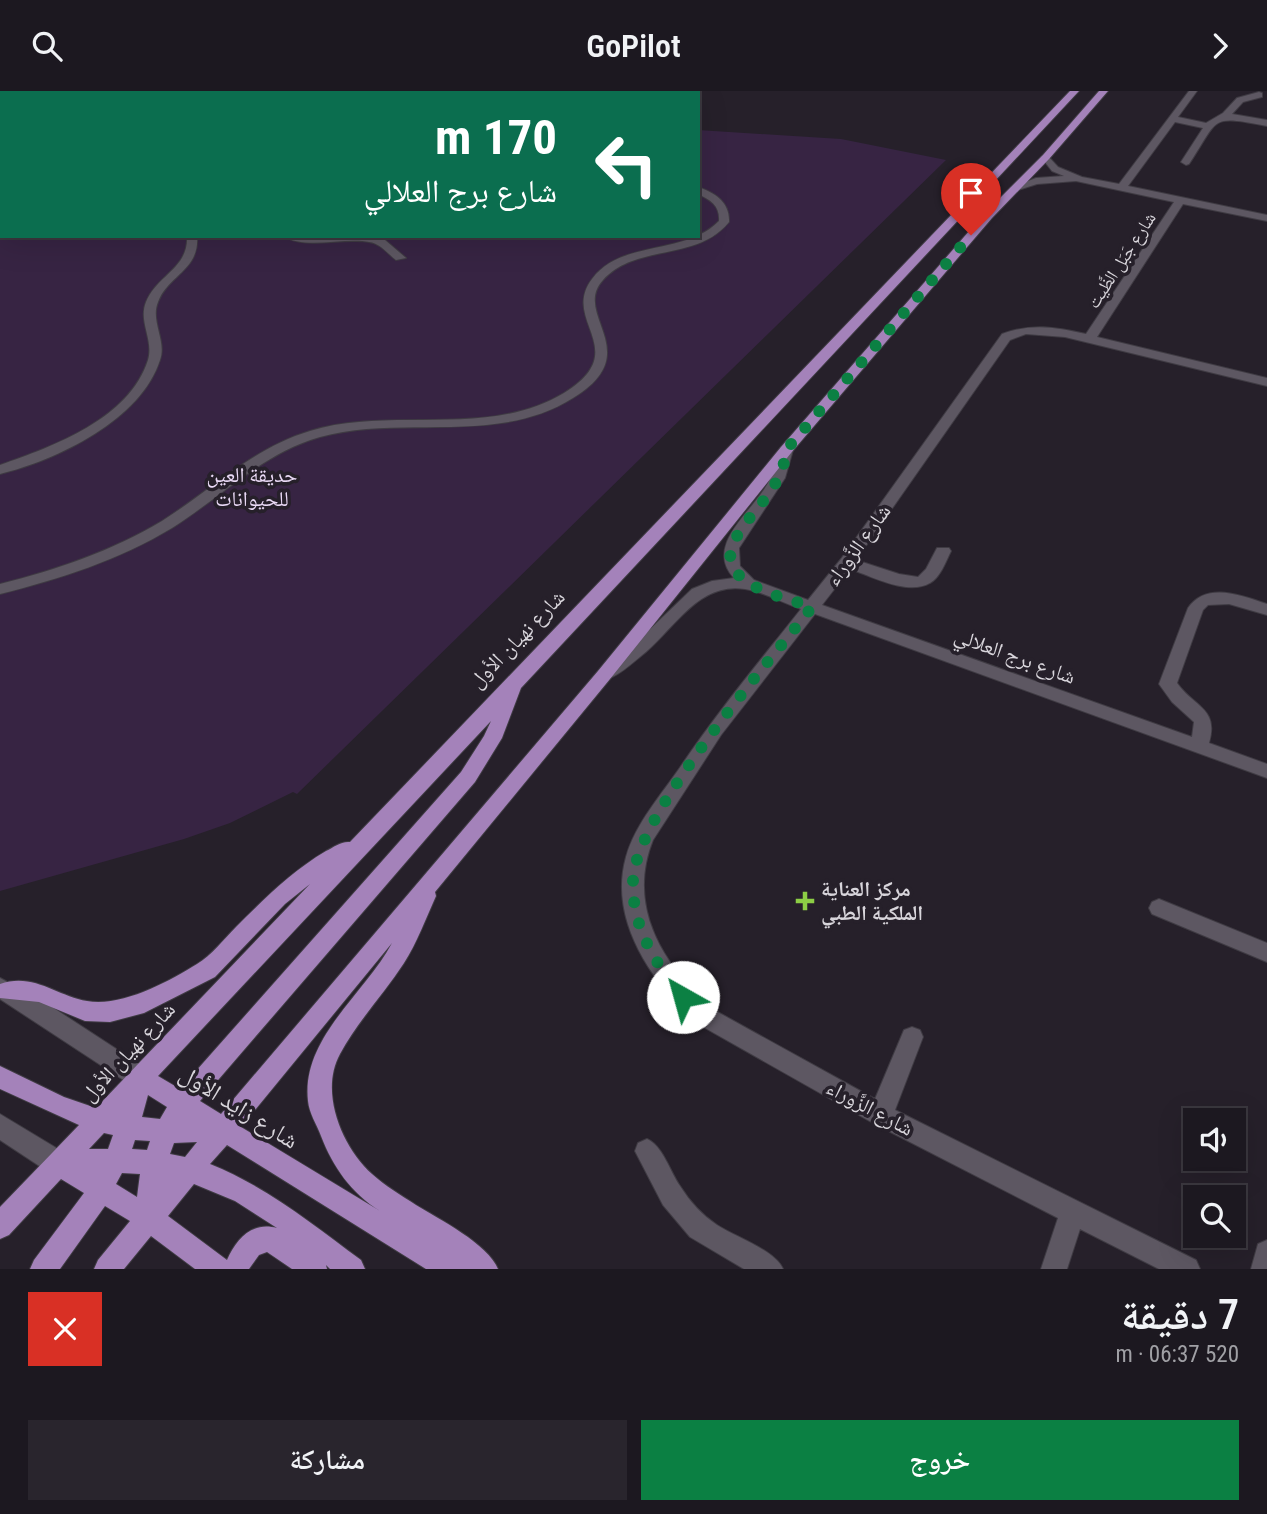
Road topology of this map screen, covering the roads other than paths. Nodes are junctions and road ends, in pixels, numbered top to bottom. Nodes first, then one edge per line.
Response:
1 (1075, 91) edge
2 (1104, 91) edge
3 (1193, 91) edge
4 (1259, 95) dead end
5 (1225, 115) junction
6 (1172, 120) junction
7 (1267, 123) edge
8 (1209, 126) junction
9 (1045, 157) junction
10 (1186, 162) dead end
11 (1079, 179) junction
12 (1015, 188) junction
13 (1121, 188) junction
14 (700, 191) edge
15 (1180, 200) junction
16 (1267, 218) edge
17 (192, 238) edge
18 (308, 238) edge
19 (370, 238) edge
20 (370, 238) edge
21 (400, 258) dead end
22 (1090, 338) junction
23 (1267, 382) edge
24 (786, 450) junction
25 (0, 470) edge
26 (943, 551) dead end
27 (847, 562) junction
28 (748, 584) junction
29 (0, 589) edge
30 (812, 607) junction
31 (1267, 610) edge
32 (604, 675) junction
33 (514, 680) junction
34 (1198, 747) junction
35 (1267, 771) edge
36 (363, 841) junction
37 (430, 883) junction
38 (1159, 908) dead end
39 (1267, 953) edge
40 (3, 990) edge
41 (912, 1037) dead end
42 (0, 1077) edge
43 (139, 1077) junction
44 (182, 1104) junction
45 (881, 1115) junction
46 (98, 1122) junction
47 (0, 1126) edge
48 (129, 1128) junction
49 (222, 1129) junction
50 (165, 1132) junction
51 (647, 1151) dead end
52 (117, 1160) junction
53 (153, 1163) junction
54 (59, 1164) junction
55 (189, 1170) junction
56 (102, 1190) junction
57 (1073, 1212) junction
58 (149, 1218) junction
59 (0, 1226) edge
60 (1267, 1253) edge
61 (43, 1269) edge
62 (107, 1269) edge
63 (217, 1269) edge
64 (236, 1269) edge
65 (314, 1269) edge
66 (352, 1269) edge
67 (450, 1269) edge
68 (485, 1269) edge
69 (770, 1269) edge
70 (1054, 1269) edge
71 (1187, 1269) edge
72 (1264, 1269) edge

1 - 33 main road, شارع نهيان الأول
2 - 9 main road
3 - 6 street
4 - 5 street
5 - 7 street
5 - 8 street
6 - 8 street
6 - 13 street
8 - 10 street
9 - 11 street
9 - 12 main road
11 - 12 street
11 - 13 street
12 - 24 main road
13 - 15 street
14 - 29 street
15 - 16 street
15 - 22 street, شارع جَبَل الظَّيت
17 - 25 street
18 - 19 street
20 - 21 street
22 - 23 street, شارع الزَّوراء
22 - 27 street, شارع الزَّوراء
24 - 28 street
24 - 32 main road
26 - 27 street
27 - 30 street, شارع الزَّوراء
28 - 30 street, شارع برج العلالي
28 - 32 street, شارع برج العلالي
30 - 34 street, شارع برج العلالي
30 - 45 street, شارع الزَّوراء
31 - 34 street
32 - 37 main road
33 - 36 main road, شارع نهيان الأول
33 - 44 main road
34 - 35 street, شارع برج العلالي
36 - 40 main road
36 - 43 main road, شارع نهيان الأول
37 - 49 main road
37 - 68 main road
38 - 39 street
40 - 43 street, شارع زايد الأول
41 - 45 street
42 - 46 main road
43 - 44 main road, شارع زايد الأول
43 - 46 main road, شارع نهيان الأول
43 - 48 main road
44 - 49 main road, شارع زايد الأول
44 - 50 main road
45 - 57 street, شارع الزَّوراء
46 - 48 main road
46 - 54 main road, شارع نهيان الأول
47 - 54 street
48 - 50 main road
48 - 52 main road
49 - 50 main road
49 - 55 main road
49 - 67 main road, شارع زايد الأول
50 - 53 main road
51 - 69 street
52 - 53 main road
52 - 54 main road
52 - 56 main road
53 - 55 main road
53 - 58 main road
54 - 56 main road
54 - 59 main road, شارع نهيان الأول
55 - 58 main road
55 - 66 main road
56 - 58 main road
56 - 61 main road
57 - 70 street
57 - 71 street, شارع الزَّوراء
58 - 62 main road
58 - 63 main road
60 - 72 street
64 - 65 main road

